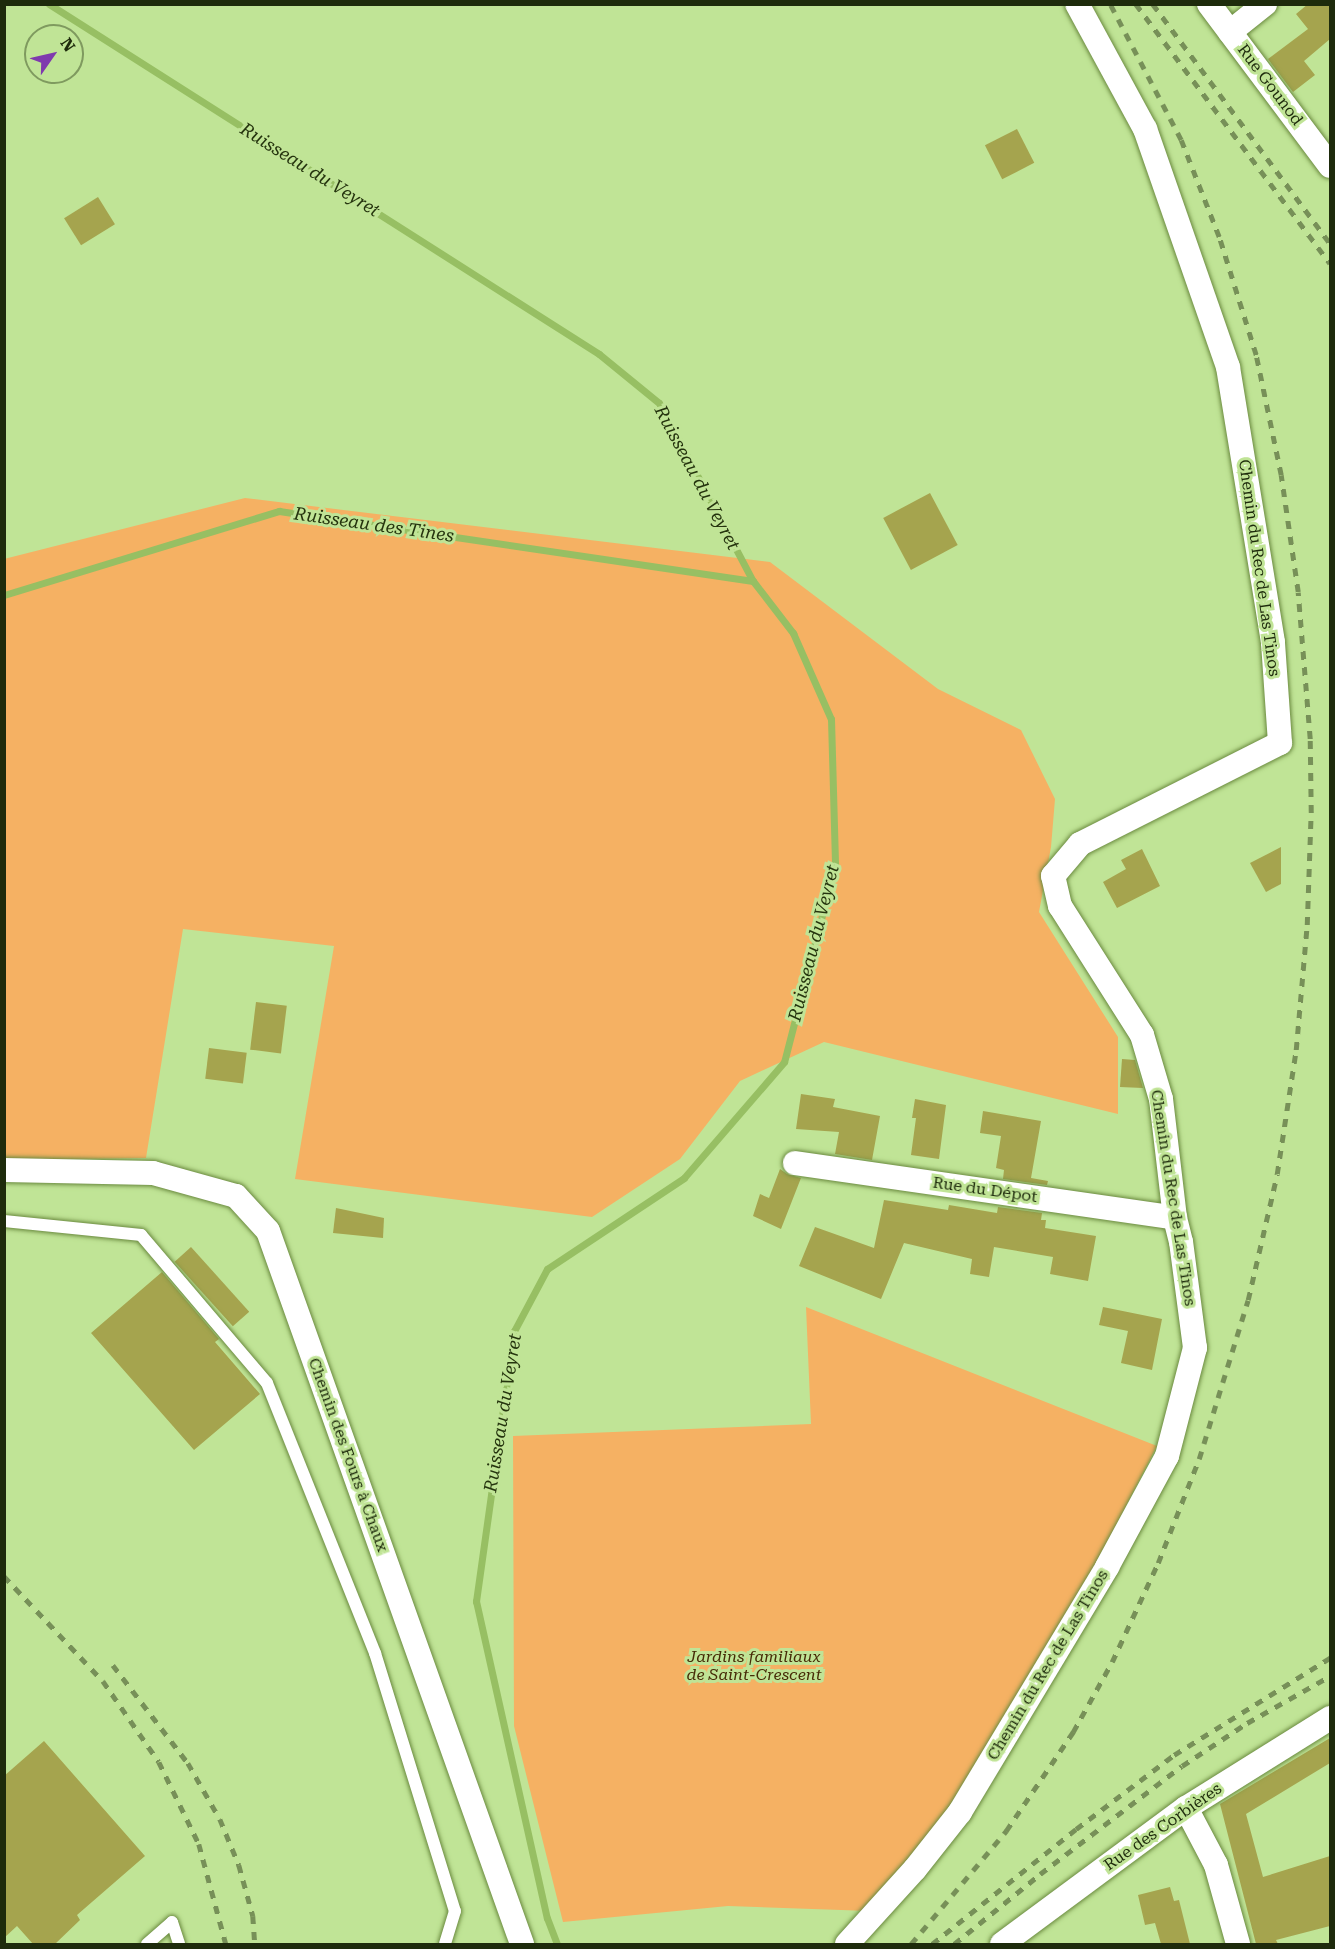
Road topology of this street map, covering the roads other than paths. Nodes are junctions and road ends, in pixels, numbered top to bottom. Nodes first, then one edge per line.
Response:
1 (1077, 4) edge
2 (1209, 4) edge
3 (1265, 4) edge
4 (1230, 32) junction
5 (1330, 165) edge
6 (795, 1162) dead end
7 (4, 1170) edge
8 (1175, 1218) junction
9 (4, 1221) edge
10 (1330, 1718) edge
11 (1186, 1808) junction
12 (147, 1944) edge
13 (179, 1944) edge
14 (445, 1944) edge
15 (522, 1944) edge
16 (847, 1944) edge
17 (1002, 1944) edge
18 (1238, 1944) edge

1 - 8 street, Chemin du Rec de Las Tinos
2 - 4 street, Rue Gounod
3 - 4 street
4 - 5 street, Rue Gounod
6 - 8 street, Rue du Dépot
7 - 15 street, Chemin des Fours à Chaux
8 - 16 street, Chemin du Rec de Las Tinos
9 - 14 lane
10 - 11 street, Rue des Corbières
11 - 17 street, Rue des Corbières
11 - 18 street
12 - 13 lane

